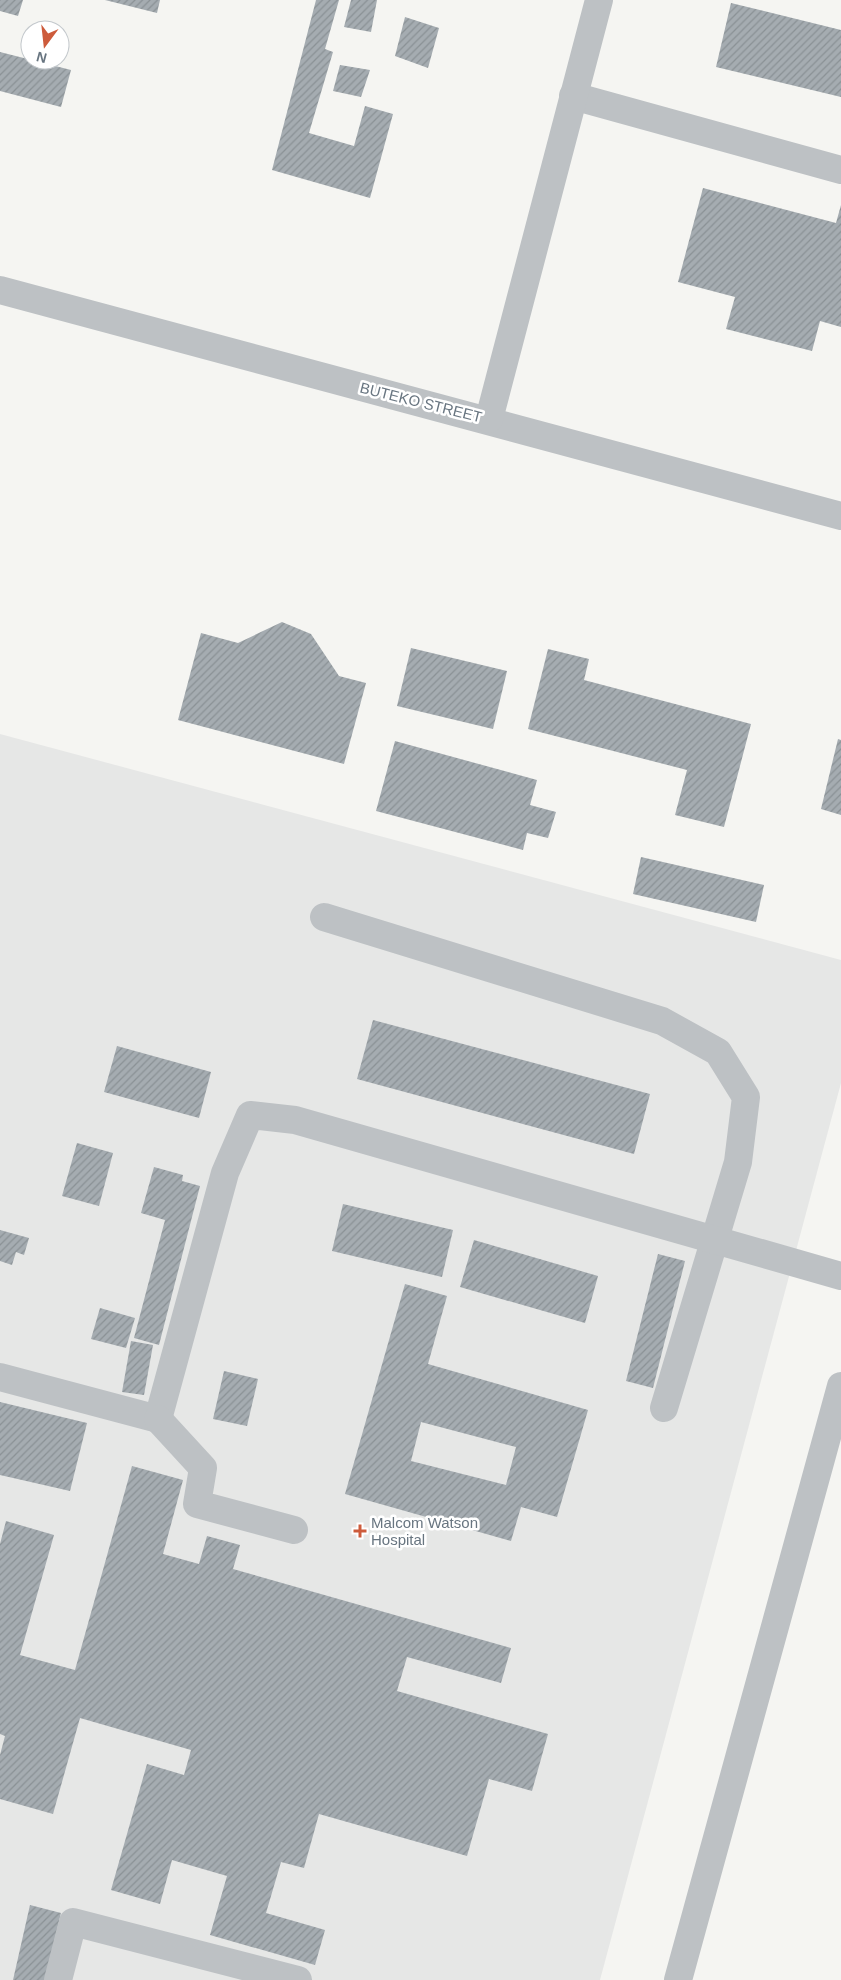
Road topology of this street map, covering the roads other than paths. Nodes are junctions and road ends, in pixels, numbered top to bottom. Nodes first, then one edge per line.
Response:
1 (599, 0) edge
2 (573, 96) junction
3 (841, 170) edge
4 (0, 290) edge
5 (489, 420) junction
6 (841, 516) edge
7 (324, 917) dead end
8 (716, 1240) junction
9 (841, 1276) edge
10 (0, 1377) edge
11 (841, 1386) edge
12 (664, 1408) dead end
13 (158, 1419) junction
14 (294, 1530) dead end
15 (247, 1974) edge
16 (58, 1980) edge
17 (298, 1980) edge
18 (678, 1980) edge

1 - 2 street
2 - 3 street
2 - 5 street
4 - 5 street, BUTEKO STREET
5 - 6 street, BUTEKO STREET
7 - 8 street
8 - 9 street
8 - 12 street
8 - 13 street
10 - 13 street
11 - 18 street
13 - 14 street
15 - 16 street
15 - 17 street

